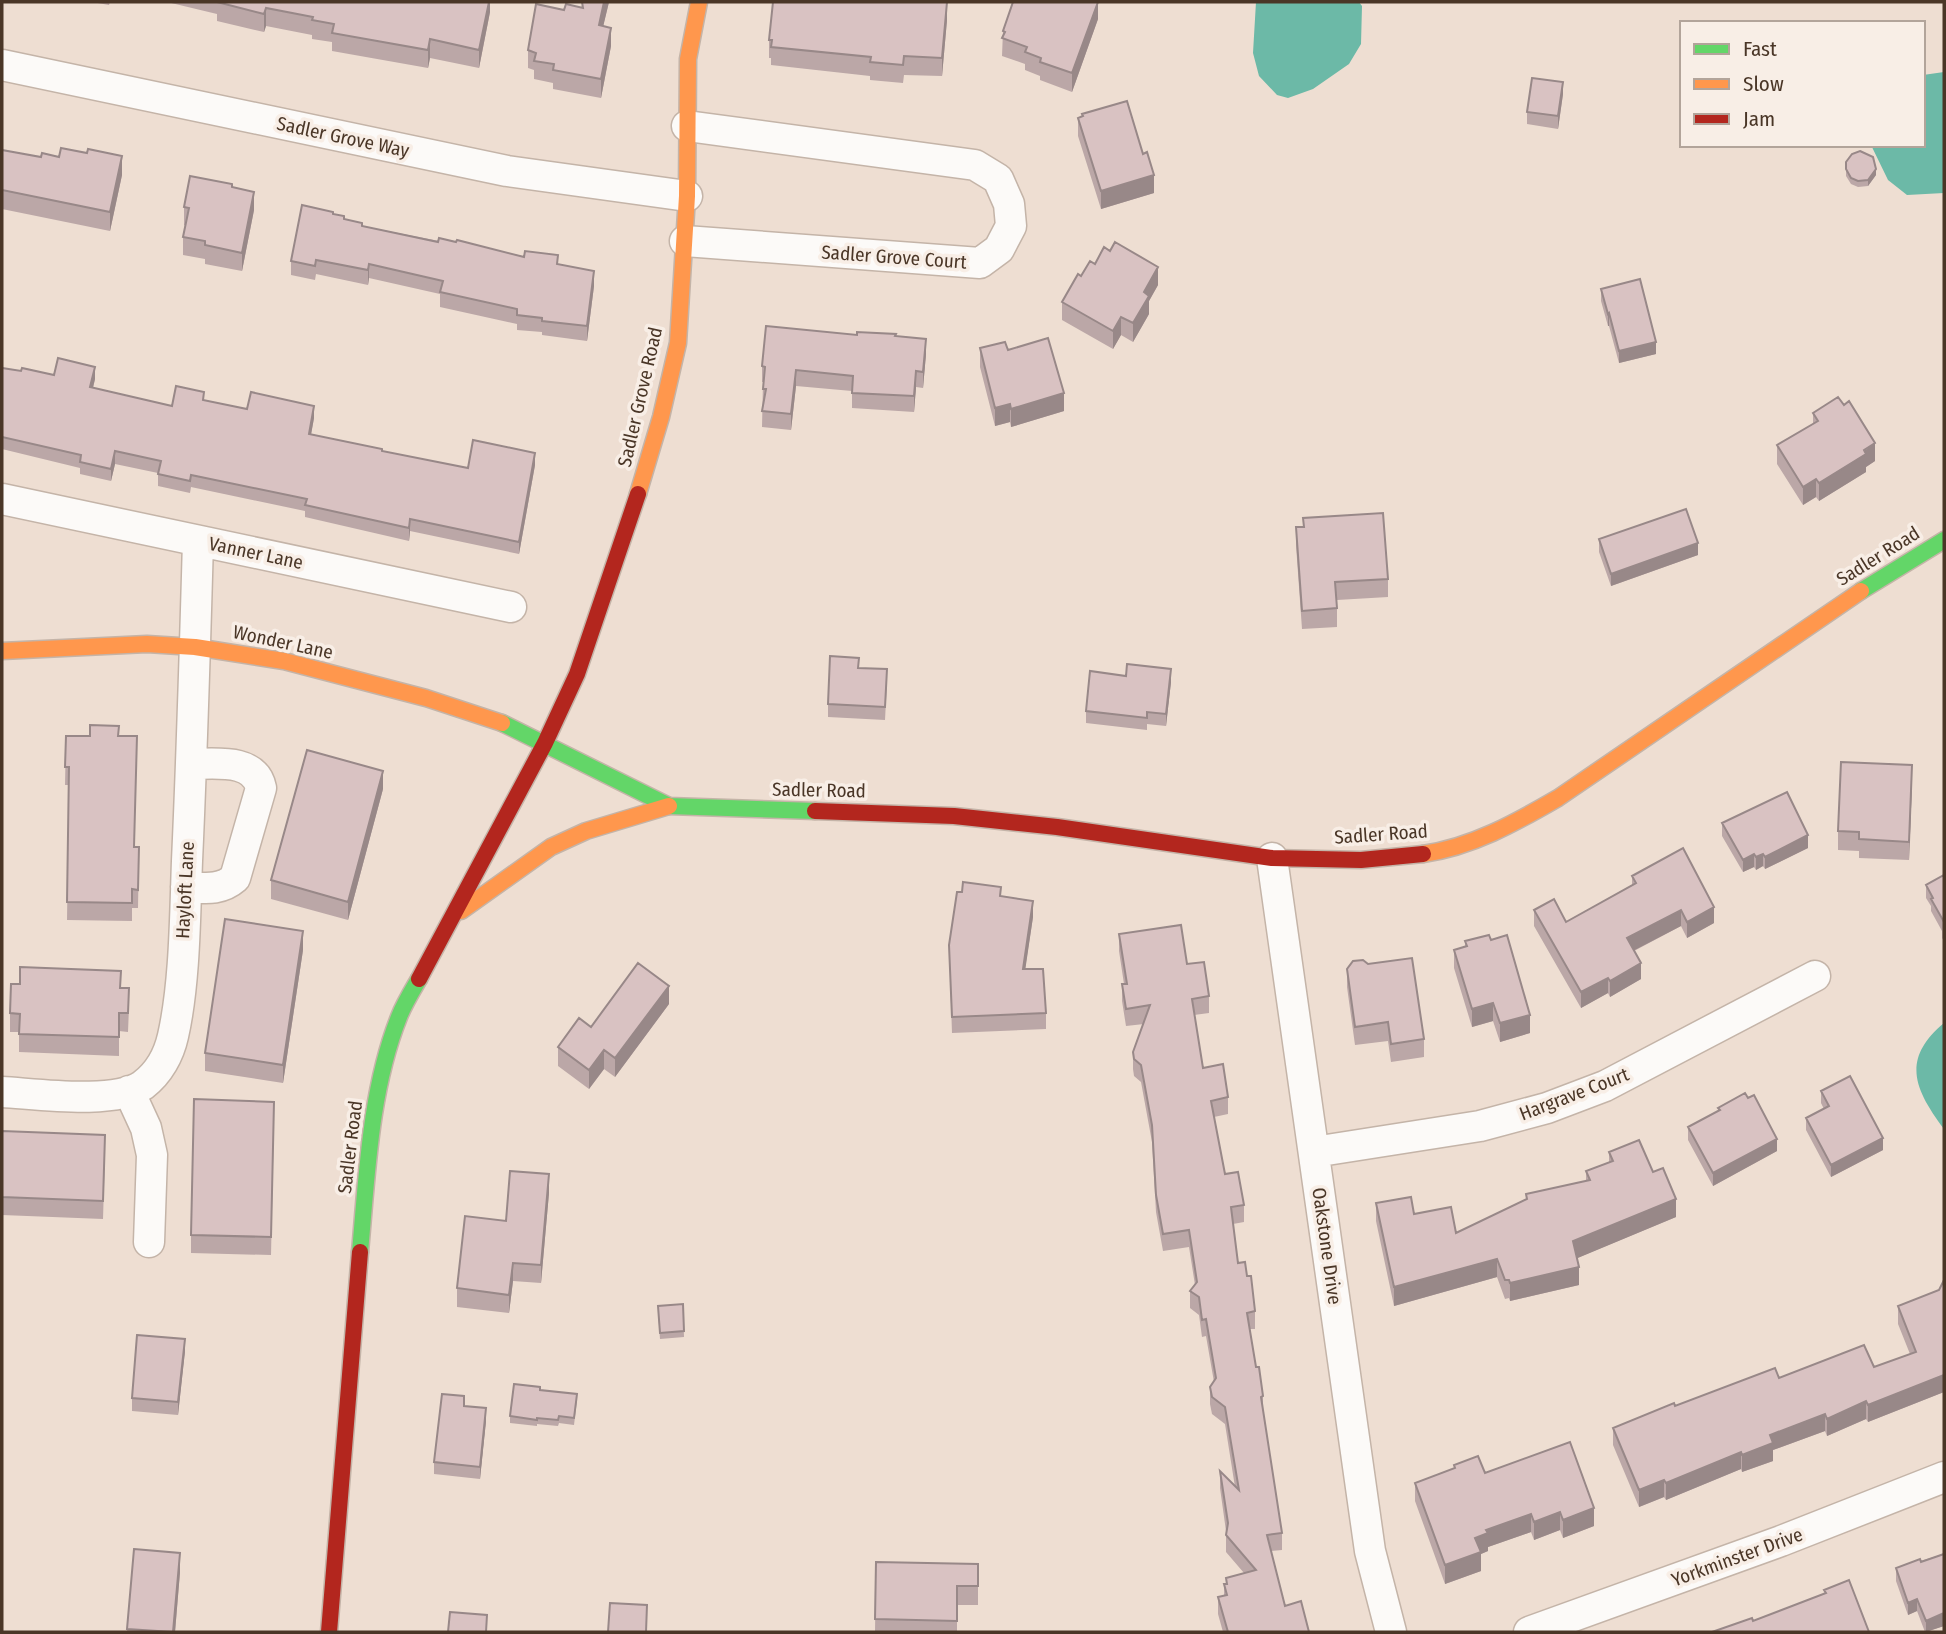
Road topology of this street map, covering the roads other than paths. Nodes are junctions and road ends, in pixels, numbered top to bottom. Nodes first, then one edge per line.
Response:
1 (699, 2) edge
2 (2, 65) edge
3 (687, 126) junction
4 (687, 196) junction
5 (685, 241) junction
6 (2, 499) edge
7 (1944, 540) edge
8 (198, 541) junction
9 (511, 607) dead end
10 (195, 647) junction
11 (2, 651) edge
12 (545, 743) junction
13 (191, 764) junction
14 (669, 806) junction
15 (1272, 858) junction
16 (186, 887) junction
17 (453, 916) junction
18 (1815, 976) dead end
19 (129, 1091) junction
20 (2, 1092) edge
21 (1314, 1153) junction
22 (149, 1242) dead end
23 (1944, 1477) edge
24 (329, 1632) edge
25 (1391, 1632) edge
26 (1529, 1632) edge

1 - 3 street, Sadler Grove Road
2 - 4 street, Sadler Grove Way
3 - 4 street, Sadler Grove Road
3 - 5 street, Sadler Grove Court
4 - 5 street, Sadler Grove Road
5 - 12 street, Sadler Grove Road
6 - 8 street, Vanner Lane
7 - 15 street, Sadler Road
8 - 9 street, Vanner Lane
8 - 10 street, Hayloft Lane
10 - 11 street, Wonder Lane
10 - 12 street, Wonder Lane
10 - 13 street, Hayloft Lane
12 - 14 street, Sadler Road
12 - 17 street, Sadler Road
13 - 16 street, Hayloft Lane
13 - 16 street
14 - 15 street, Sadler Road
14 - 17 street
15 - 21 street, Oakstone Drive
16 - 19 street, Hayloft Lane
17 - 24 street, Sadler Road
18 - 21 street, Hargrave Court
19 - 20 street, Hayloft Lane
19 - 22 street
21 - 25 street, Oakstone Drive
23 - 26 street, Yorkminster Drive

